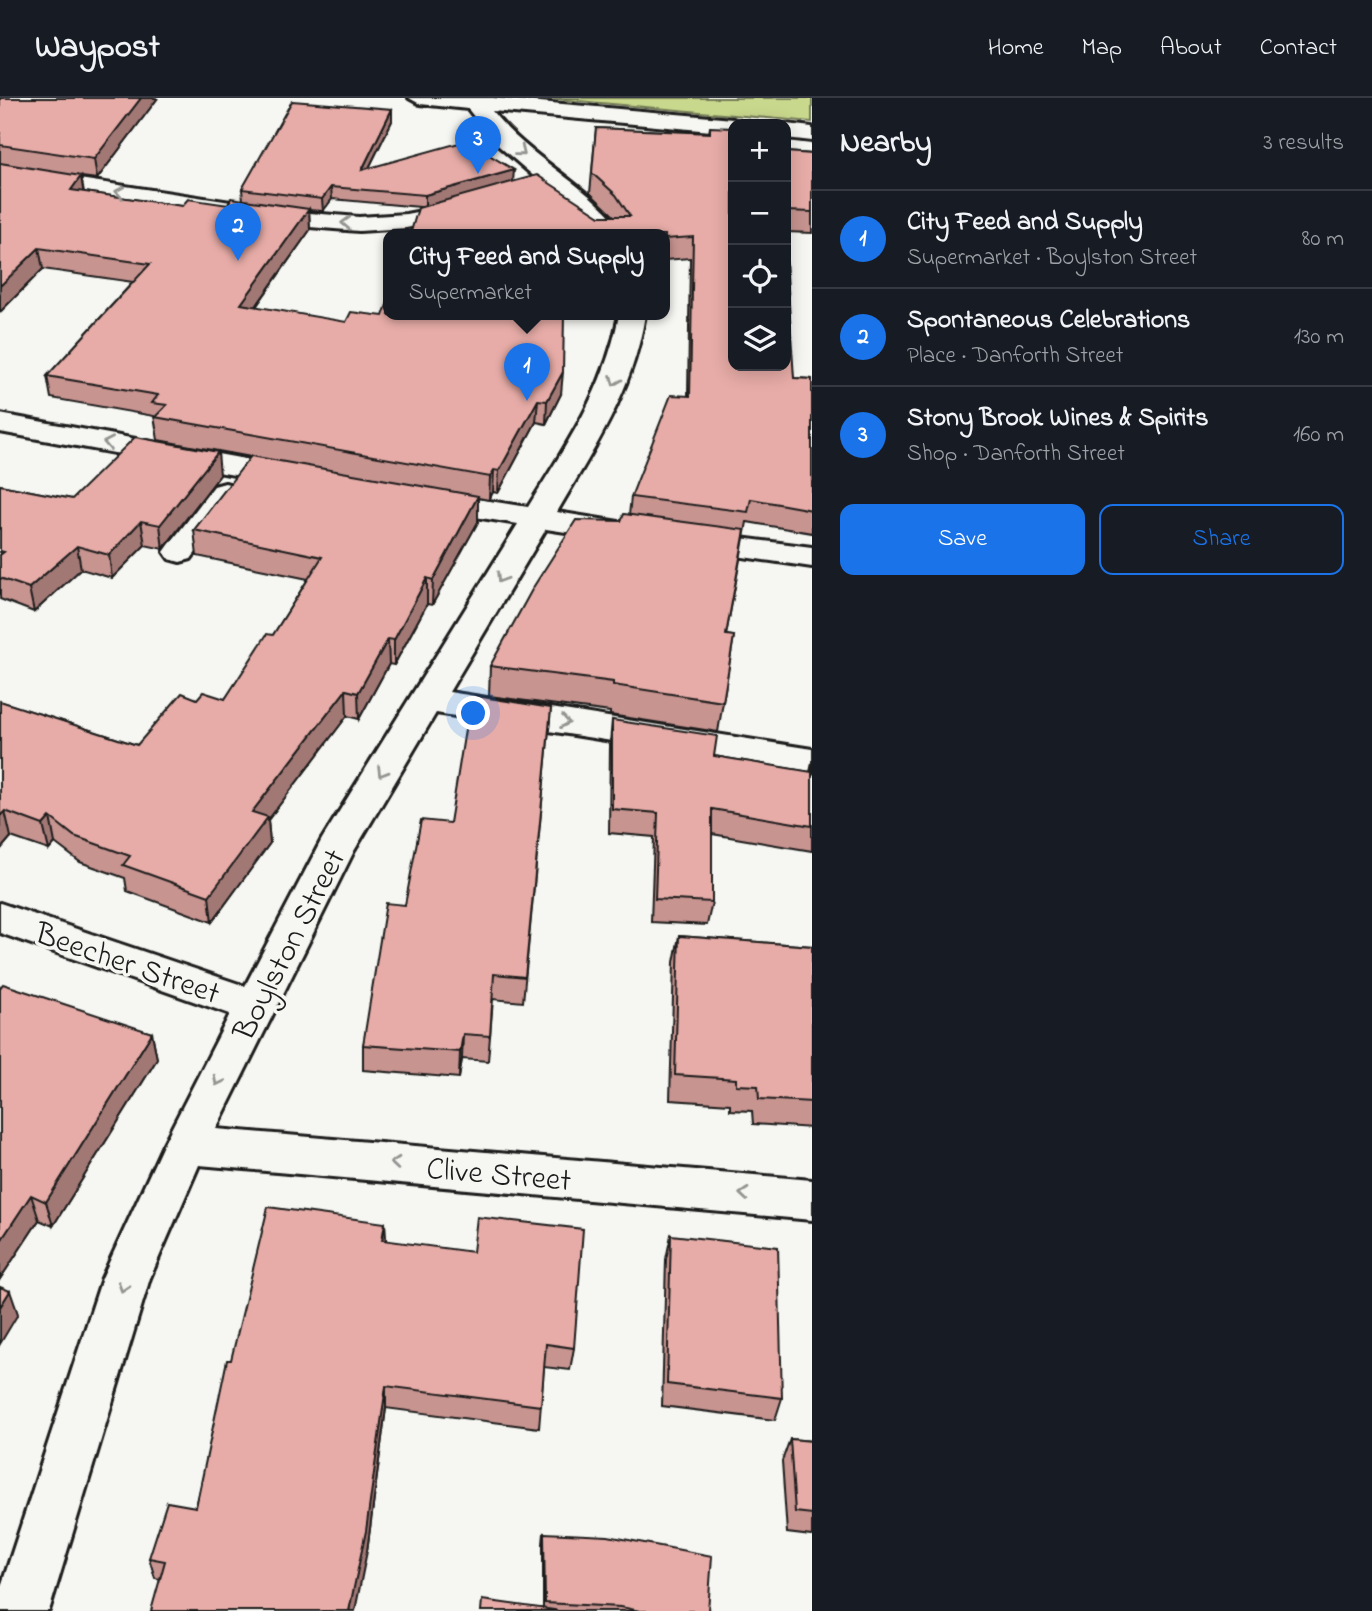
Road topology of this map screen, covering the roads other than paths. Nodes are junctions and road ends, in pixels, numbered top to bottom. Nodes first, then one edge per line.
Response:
1 (419, 98) edge
2 (473, 100) edge
3 (728, 126) edge
4 (791, 132) edge
5 (812, 134) edge
6 (0, 174) edge
7 (555, 180) junction
8 (608, 229) edge
9 (631, 320) edge
10 (0, 423) edge
11 (244, 468) junction
12 (326, 483) edge
13 (394, 495) edge
14 (537, 520) junction
15 (180, 552) dead end
16 (812, 557) edge
17 (425, 700) junction
18 (812, 761) edge
19 (0, 918) edge
20 (255, 1006) junction
21 (185, 1145) junction
22 (812, 1200) edge
23 (21, 1611) edge

1 - 2 street
2 - 3 street
2 -> 7 street
4 - 5 street
7 -> 6 street
7 - 8 street
9 -> 14 street, Boylston Street
11 -> 10 street
11 - 12 street
11 - 15 street
13 - 14 street
14 - 16 street
14 -> 17 street, Boylston Street
17 -> 18 street
17 -> 20 street, Boylston Street
19 - 20 street, Beecher Street
20 -> 21 street, Boylston Street
22 -> 21 street, Clive Street
21 -> 23 street, Boylston Street

